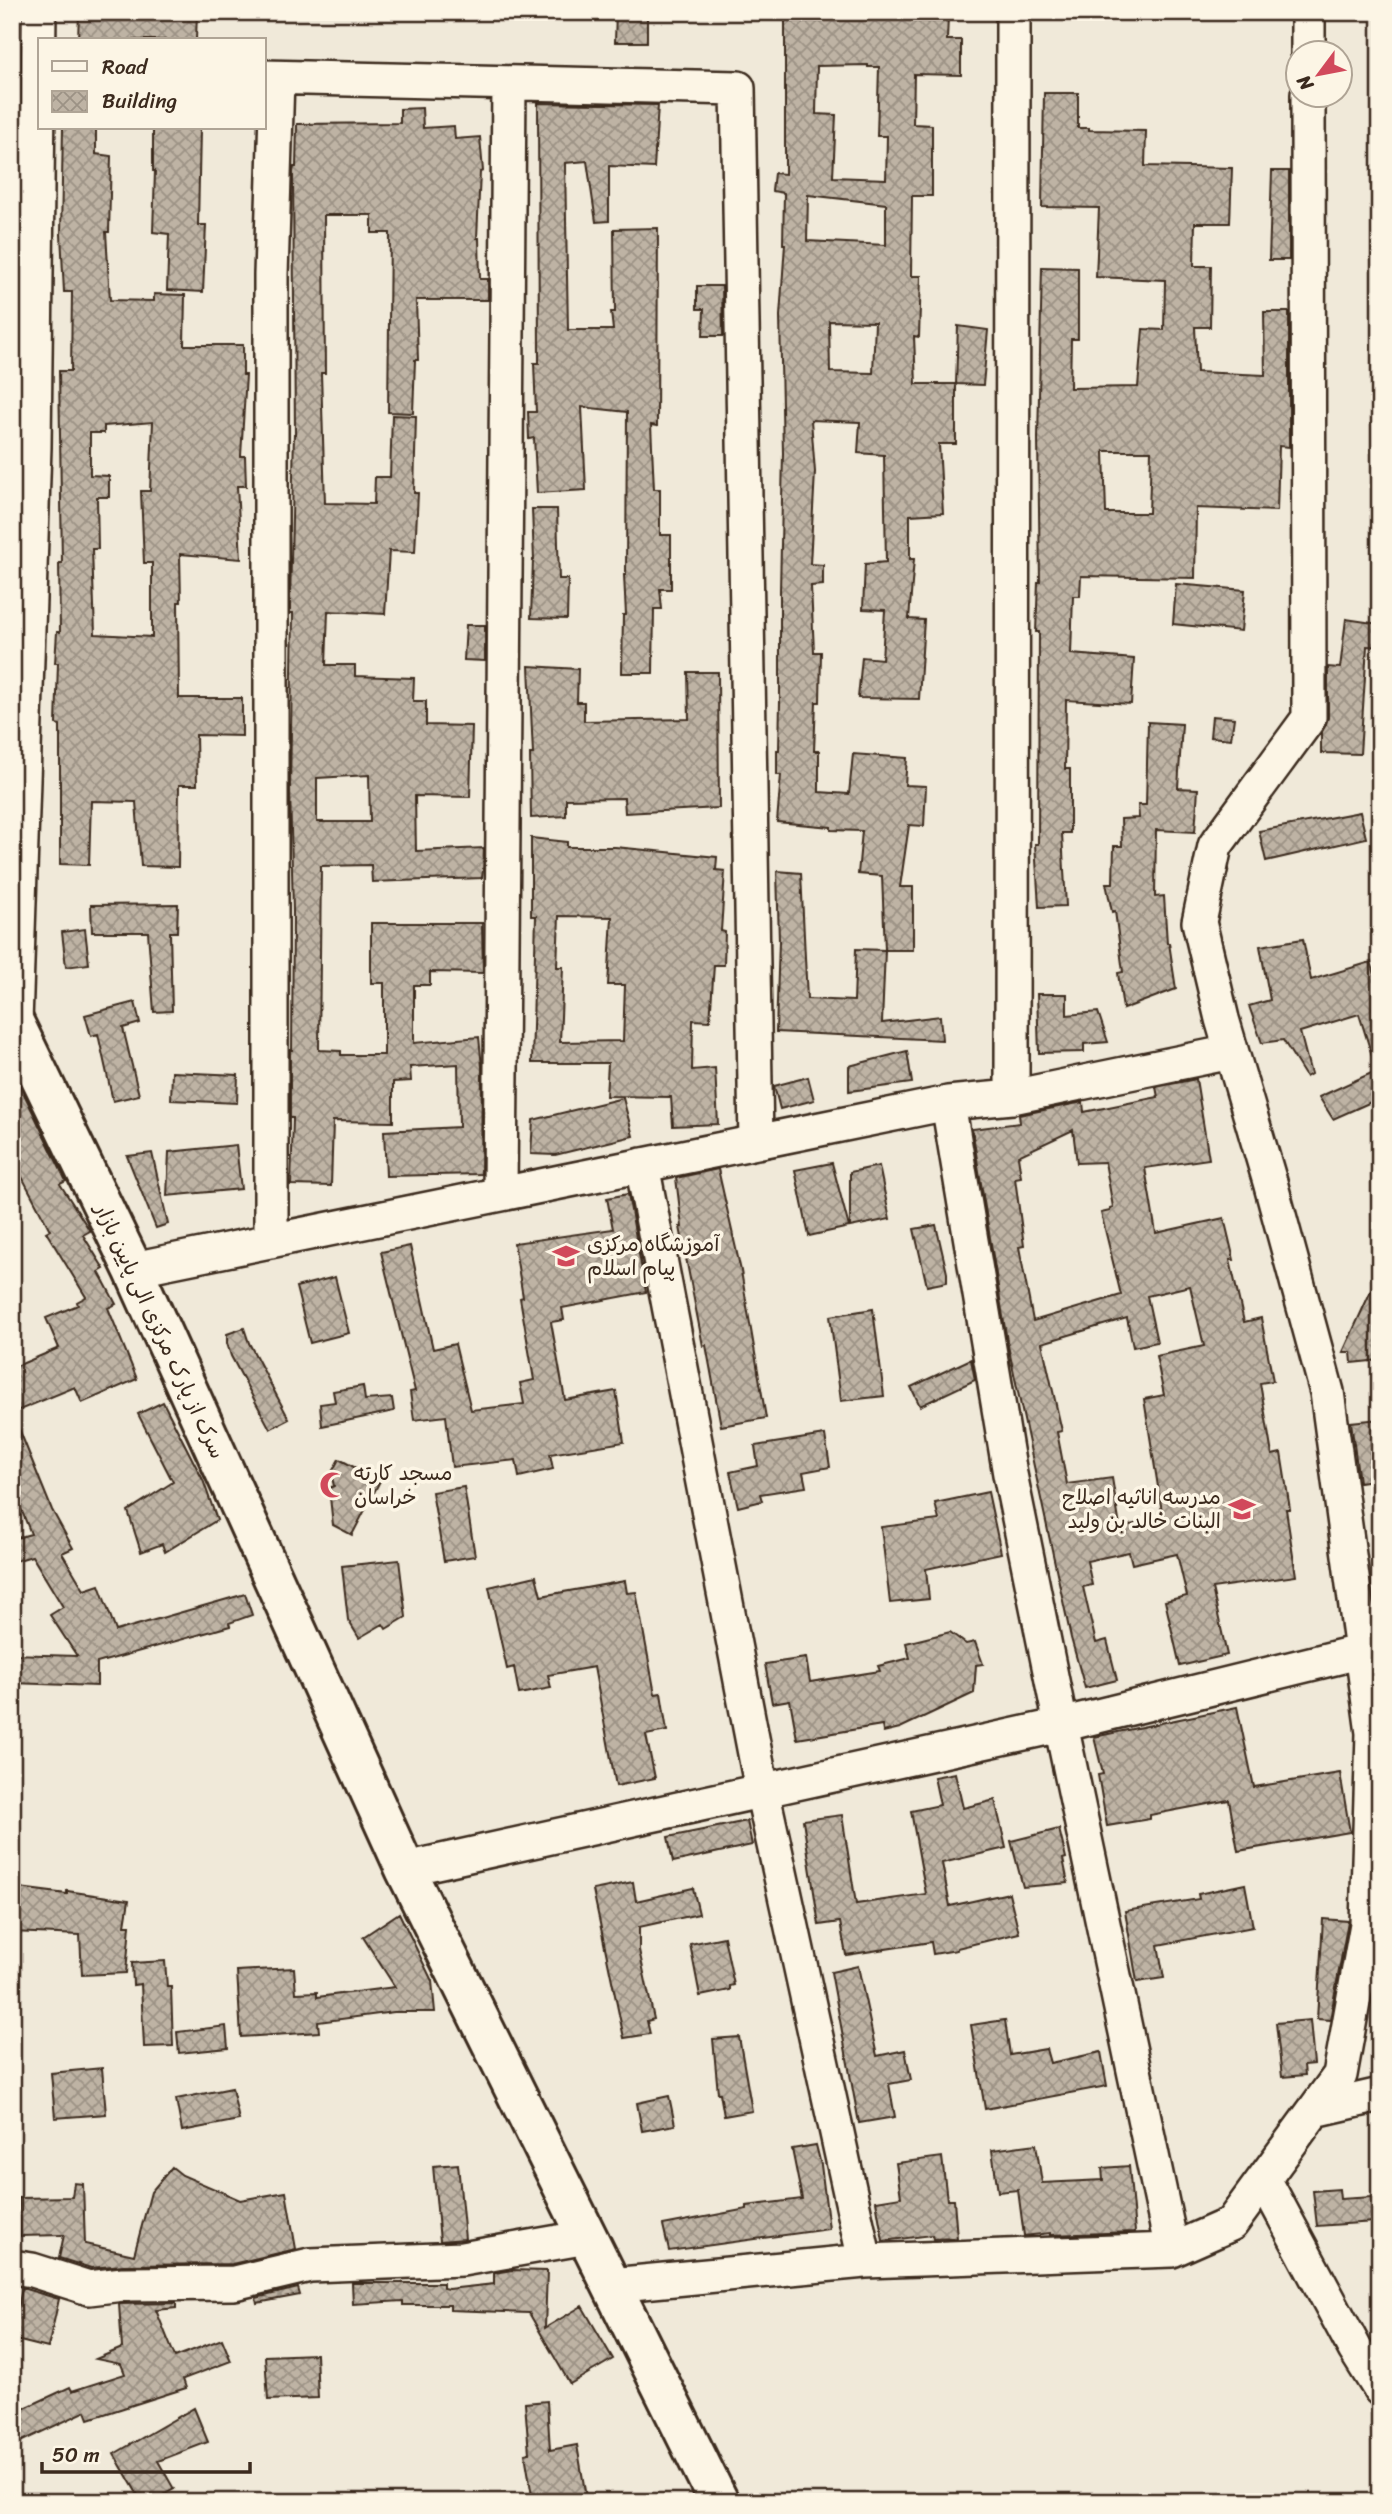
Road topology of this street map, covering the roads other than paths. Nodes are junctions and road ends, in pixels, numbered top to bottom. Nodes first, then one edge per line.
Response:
1 (39, 12) edge
2 (1013, 12) edge
3 (1308, 12) edge
4 (1308, 38) edge
5 (30, 73) edge
6 (271, 77) edge
7 (509, 83) junction
8 (1308, 108) edge
9 (14, 1021) edge
10 (1231, 1052) junction
11 (1012, 1097) junction
12 (948, 1103) junction
13 (756, 1142) junction
14 (642, 1165) junction
15 (500, 1194) junction
16 (271, 1241) junction
17 (133, 1269) junction
18 (1363, 1651) junction
19 (1060, 1724) junction
20 (762, 1790) junction
21 (405, 1869) junction
22 (1380, 2095) edge
23 (1315, 2110) junction
24 (1264, 2179) junction
25 (587, 2237) junction
26 (1172, 2250) junction
27 (865, 2261) junction
28 (12, 2267) edge
29 (611, 2285) junction
30 (1380, 2389) edge
31 (719, 2502) edge

1 - 5 street
2 - 11 street
3 - 4 street
5 - 9 street
6 - 7 street
6 - 16 street
7 - 13 street
7 - 15 street
8 - 10 street
9 - 17 main road, سرک از پارک مرکزی الی پایین بازار
10 - 11 street
10 - 18 street
11 - 12 street
12 - 13 street
12 - 19 street
13 - 14 street
14 - 15 street
14 - 20 street
15 - 16 street
16 - 17 street
17 - 21 main road, سرک از پارک مرکزی الی پایین بازار
18 - 19 street
18 - 23 street
19 - 20 street
19 - 26 street
20 - 21 street
20 - 27 street
21 - 25 main road, سرک از پارک مرکزی الی پایین بازار
22 - 23 street
23 - 24 street
24 - 26 street
24 - 30 street
25 - 28 street
25 - 29 main road, سرک از پارک مرکزی الی پایین بازار
26 - 27 street
27 - 29 street
29 - 31 main road, سرک از پارک مرکزی الی پایین بازار

